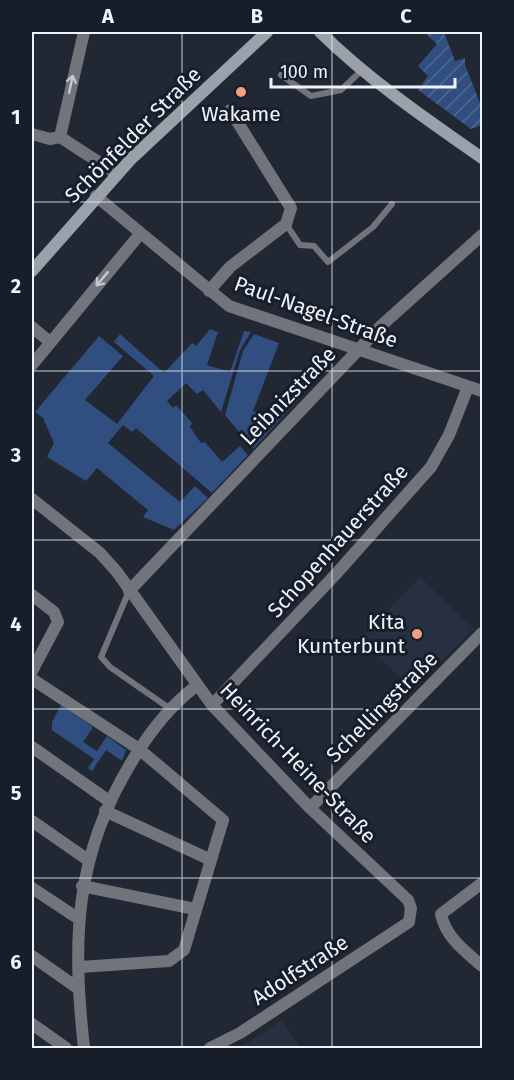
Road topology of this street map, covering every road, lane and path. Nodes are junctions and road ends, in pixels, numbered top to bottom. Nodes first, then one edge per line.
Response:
1 (84, 32) edge
2 (267, 32) edge
3 (320, 32) edge
4 (363, 70) junction
5 (281, 75) dead end
6 (230, 110) dead end
7 (32, 134) edge
8 (60, 137) junction
9 (483, 158) edge
10 (117, 174) junction
11 (96, 196) junction
12 (392, 204) dead end
13 (286, 224) junction
14 (140, 234) junction
15 (483, 235) edge
16 (32, 271) edge
17 (209, 291) junction
18 (32, 327) edge
19 (50, 342) junction
20 (359, 349) junction
21 (32, 365) edge
22 (468, 387) junction
23 (483, 391) edge
24 (32, 499) edge
25 (129, 591) junction
26 (32, 595) edge
27 (483, 633) edge
28 (32, 671) edge
29 (32, 678) edge
30 (196, 686) junction
31 (212, 705) junction
32 (169, 708) junction
33 (32, 747) edge
34 (139, 749) junction
35 (107, 806) junction
36 (310, 808) junction
37 (32, 821) edge
38 (88, 860) junction
39 (211, 860) junction
40 (483, 883) edge
41 (82, 886) junction
42 (32, 888) edge
43 (195, 909) junction
44 (79, 919) junction
45 (410, 922) joint
46 (32, 956) edge
47 (483, 966) edge
48 (80, 967) junction
49 (79, 989) junction
50 (32, 1024) edge
51 (66, 1048) edge
52 (84, 1048) edge
53 (210, 1048) edge

8 -> 1 street
2 - 10 main road, Schönfelder Straße
3 - 4 main road
4 - 5 lane
4 - 9 main road
6 - 13 street
7 - 8 street
8 - 10 street
10 - 11 main road, Schönfelder Straße
11 - 14 street, Paul-Nagel-Straße
11 - 16 main road, Schönfelder Straße
12 - 13 lane
13 - 17 street
14 - 17 street, Paul-Nagel-Straße
14 -> 19 street
15 - 20 street, Leibnizstraße
17 - 20 street, Paul-Nagel-Straße
18 - 19 street
19 - 21 street
20 - 22 street, Paul-Nagel-Straße
20 - 25 street, Leibnizstraße
22 - 23 street, Paul-Nagel-Straße
22 - 31 street, Schopenhauerstraße
24 - 25 street, Heinrich-Heine-Straße
25 - 30 street, Heinrich-Heine-Straße
25 - 32 lane
26 - 28 street
27 - 36 street, Schellingstraße
29 - 34 street
30 - 31 street, Heinrich-Heine-Straße
30 - 32 street
31 - 36 street, Heinrich-Heine-Straße
32 - 34 street
33 - 35 street
34 - 35 street
34 - 39 street
35 - 38 street
35 - 39 street
36 - 45 street, Heinrich-Heine-Straße
37 - 38 street
38 - 41 street
39 - 43 street
40 - 47 street
41 - 43 street
41 - 44 street
42 - 44 street
43 - 48 street
44 - 48 street
45 - 53 street, Adolfstraße
46 - 49 street
48 - 49 street
49 - 52 street
50 - 51 street

